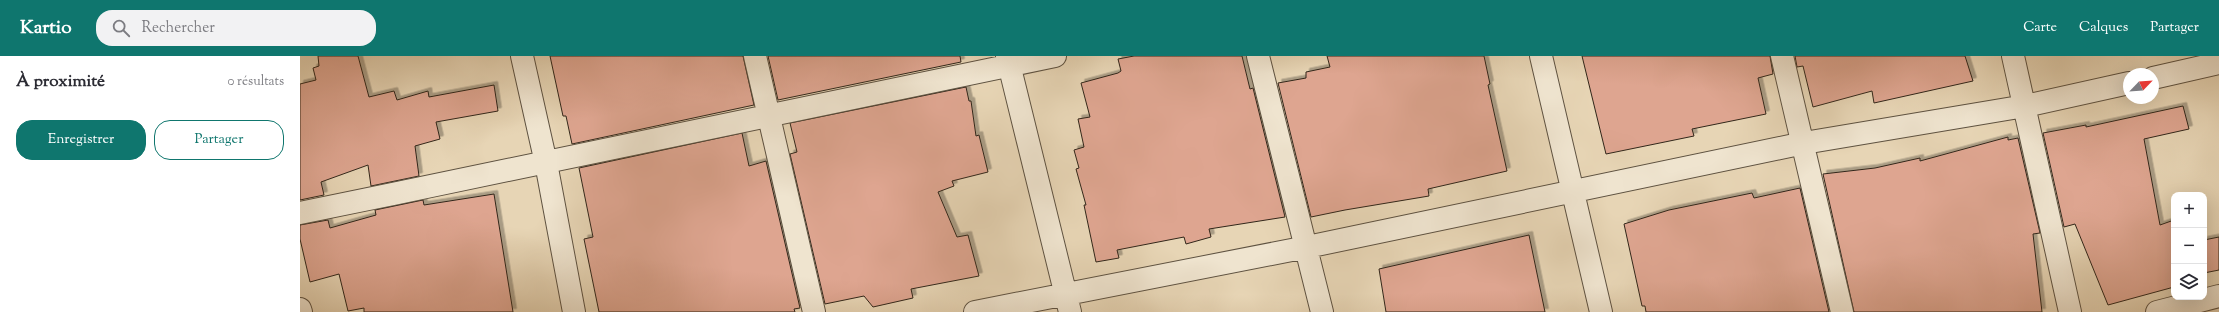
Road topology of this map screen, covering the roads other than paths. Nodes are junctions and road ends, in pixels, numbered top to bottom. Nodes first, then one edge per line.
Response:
1 (522, 56) edge
2 (755, 56) edge
3 (1056, 56) edge
4 (1258, 56) edge
5 (1542, 56) edge
6 (1782, 56) edge
7 (2013, 56) edge
8 (1009, 60) edge
9 (2219, 63) edge
10 (2159, 77) edge
11 (2123, 84) edge
12 (2025, 106) junction
13 (768, 114) junction
14 (1804, 142) junction
15 (546, 164) junction
16 (1574, 190) junction
17 (300, 213) edge
18 (1307, 247) junction
19 (2219, 296) edge
20 (1068, 303) edge
21 (300, 309) edge
22 (301, 312) edge
23 (574, 312) edge
24 (814, 312) edge
25 (975, 312) edge
26 (1322, 312) edge
27 (1601, 312) edge
28 (1842, 312) edge
29 (2070, 312) edge
30 (2156, 312) edge

1 - 15 street
2 - 13 street
3 - 8 street
4 - 18 street
5 - 16 street
6 - 14 street
7 - 12 street
8 - 13 street
8 - 20 street
9 - 10 street
11 - 12 street
12 - 14 street
12 - 29 street
13 - 15 street
13 - 24 street
14 - 16 street
14 - 28 street
15 - 17 street
15 - 23 street
16 - 18 street
16 - 27 street
18 - 20 street
18 - 26 street
19 - 30 street
20 - 25 street
21 - 22 street

